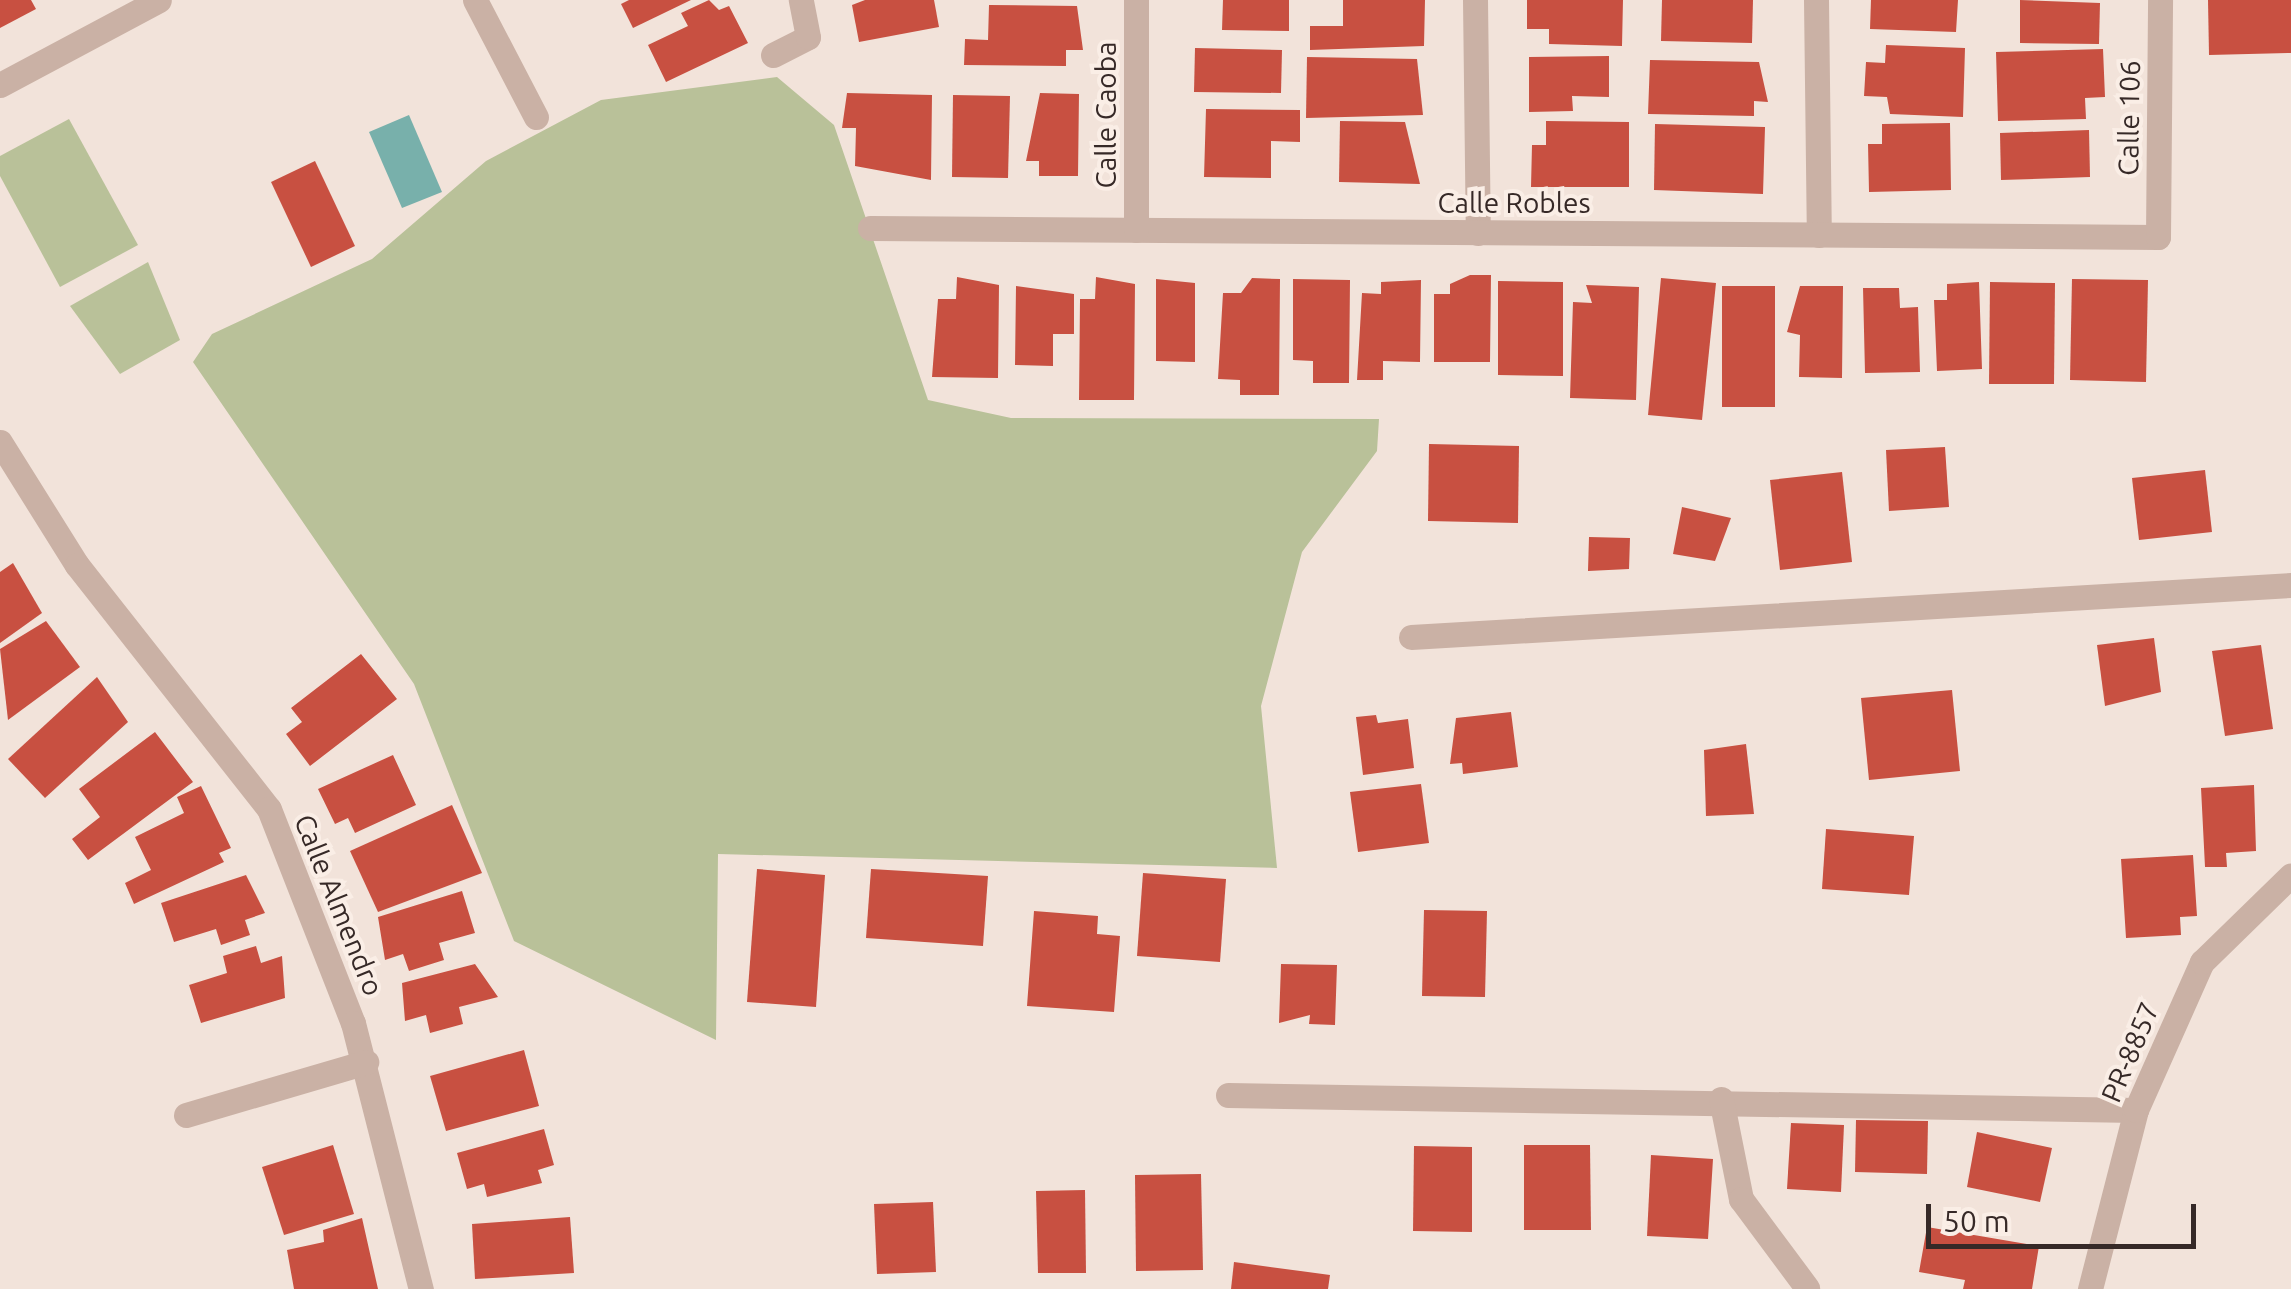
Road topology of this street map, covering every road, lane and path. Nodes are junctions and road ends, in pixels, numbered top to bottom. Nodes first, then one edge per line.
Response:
1 (160, 0) edge
2 (475, 0) edge
3 (801, 0) edge
4 (1136, 0) edge
5 (1475, 0) edge
6 (1816, 0) edge
7 (2160, 0) edge
8 (774, 54) dead end
9 (0, 86) edge
10 (536, 117) dead end
11 (870, 228) dead end
12 (1136, 230) junction
13 (1478, 233) junction
14 (1819, 235) junction
15 (2158, 237) joint
16 (0, 442) edge
17 (2291, 585) edge
18 (1411, 637) dead end
19 (2291, 875) edge
20 (366, 1062) junction
21 (1228, 1095) dead end
22 (1722, 1099) junction
23 (2136, 1110) junction
24 (186, 1115) dead end
25 (1807, 1288) edge
26 (421, 1289) edge
27 (2090, 1289) edge

1 - 9 street
2 - 10 street
3 - 8 street
4 - 12 street, Calle Caoba
5 - 13 street
6 - 14 street
7 - 15 street, Calle 106
11 - 12 street, Calle Robles
12 - 13 street, Calle Robles
13 - 14 street, Calle Robles
14 - 15 street, Calle Robles
16 - 20 street, Calle Almendro
17 - 18 street
19 - 23 street, PR-8857
20 - 24 street
20 - 26 street, Calle Almendro
21 - 22 street
22 - 23 street
22 - 25 street
23 - 27 street, PR-8857

